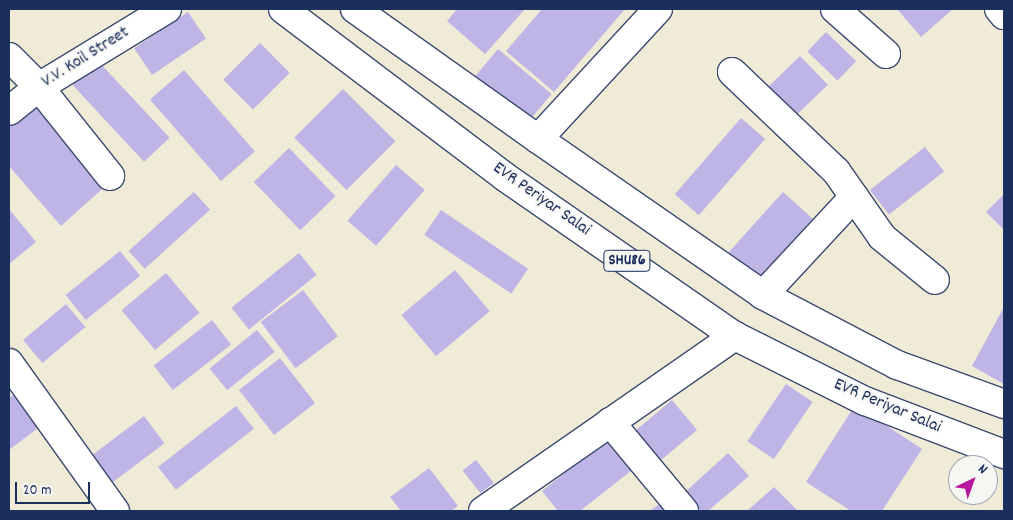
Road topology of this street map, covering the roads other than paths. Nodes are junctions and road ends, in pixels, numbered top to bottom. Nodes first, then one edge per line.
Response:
1 (167, 9) edge
2 (283, 9) edge
3 (355, 9) edge
4 (658, 9) edge
5 (835, 9) edge
6 (999, 9) edge
7 (1004, 15) edge
8 (886, 54) dead end
9 (9, 57) edge
10 (732, 72) dead end
11 (39, 87) junction
12 (9, 111) edge
13 (538, 139) junction
14 (110, 176) dead end
15 (854, 198) junction
16 (935, 280) dead end
17 (763, 295) junction
18 (735, 336) junction
19 (9, 363) edge
20 (1004, 404) edge
21 (610, 422) junction
22 (1004, 454) edge
23 (115, 511) edge
24 (484, 511) edge
25 (684, 511) edge

1 - 11 street, V.V. Koil Street
2 - 18 street, EVR Periyar Salai / SHU86
3 - 13 street, SHU86
4 - 13 street
5 - 8 street
6 - 7 street
9 - 11 street
10 - 15 street
11 - 12 street, V.V. Koil Street
11 - 14 street
13 - 17 street, SHU86
15 - 16 street
15 - 17 street
17 - 20 street, SHU86
18 - 21 street
18 - 22 street, EVR Periyar Salai / SHU86
19 - 23 street
21 - 24 street
21 - 25 street

